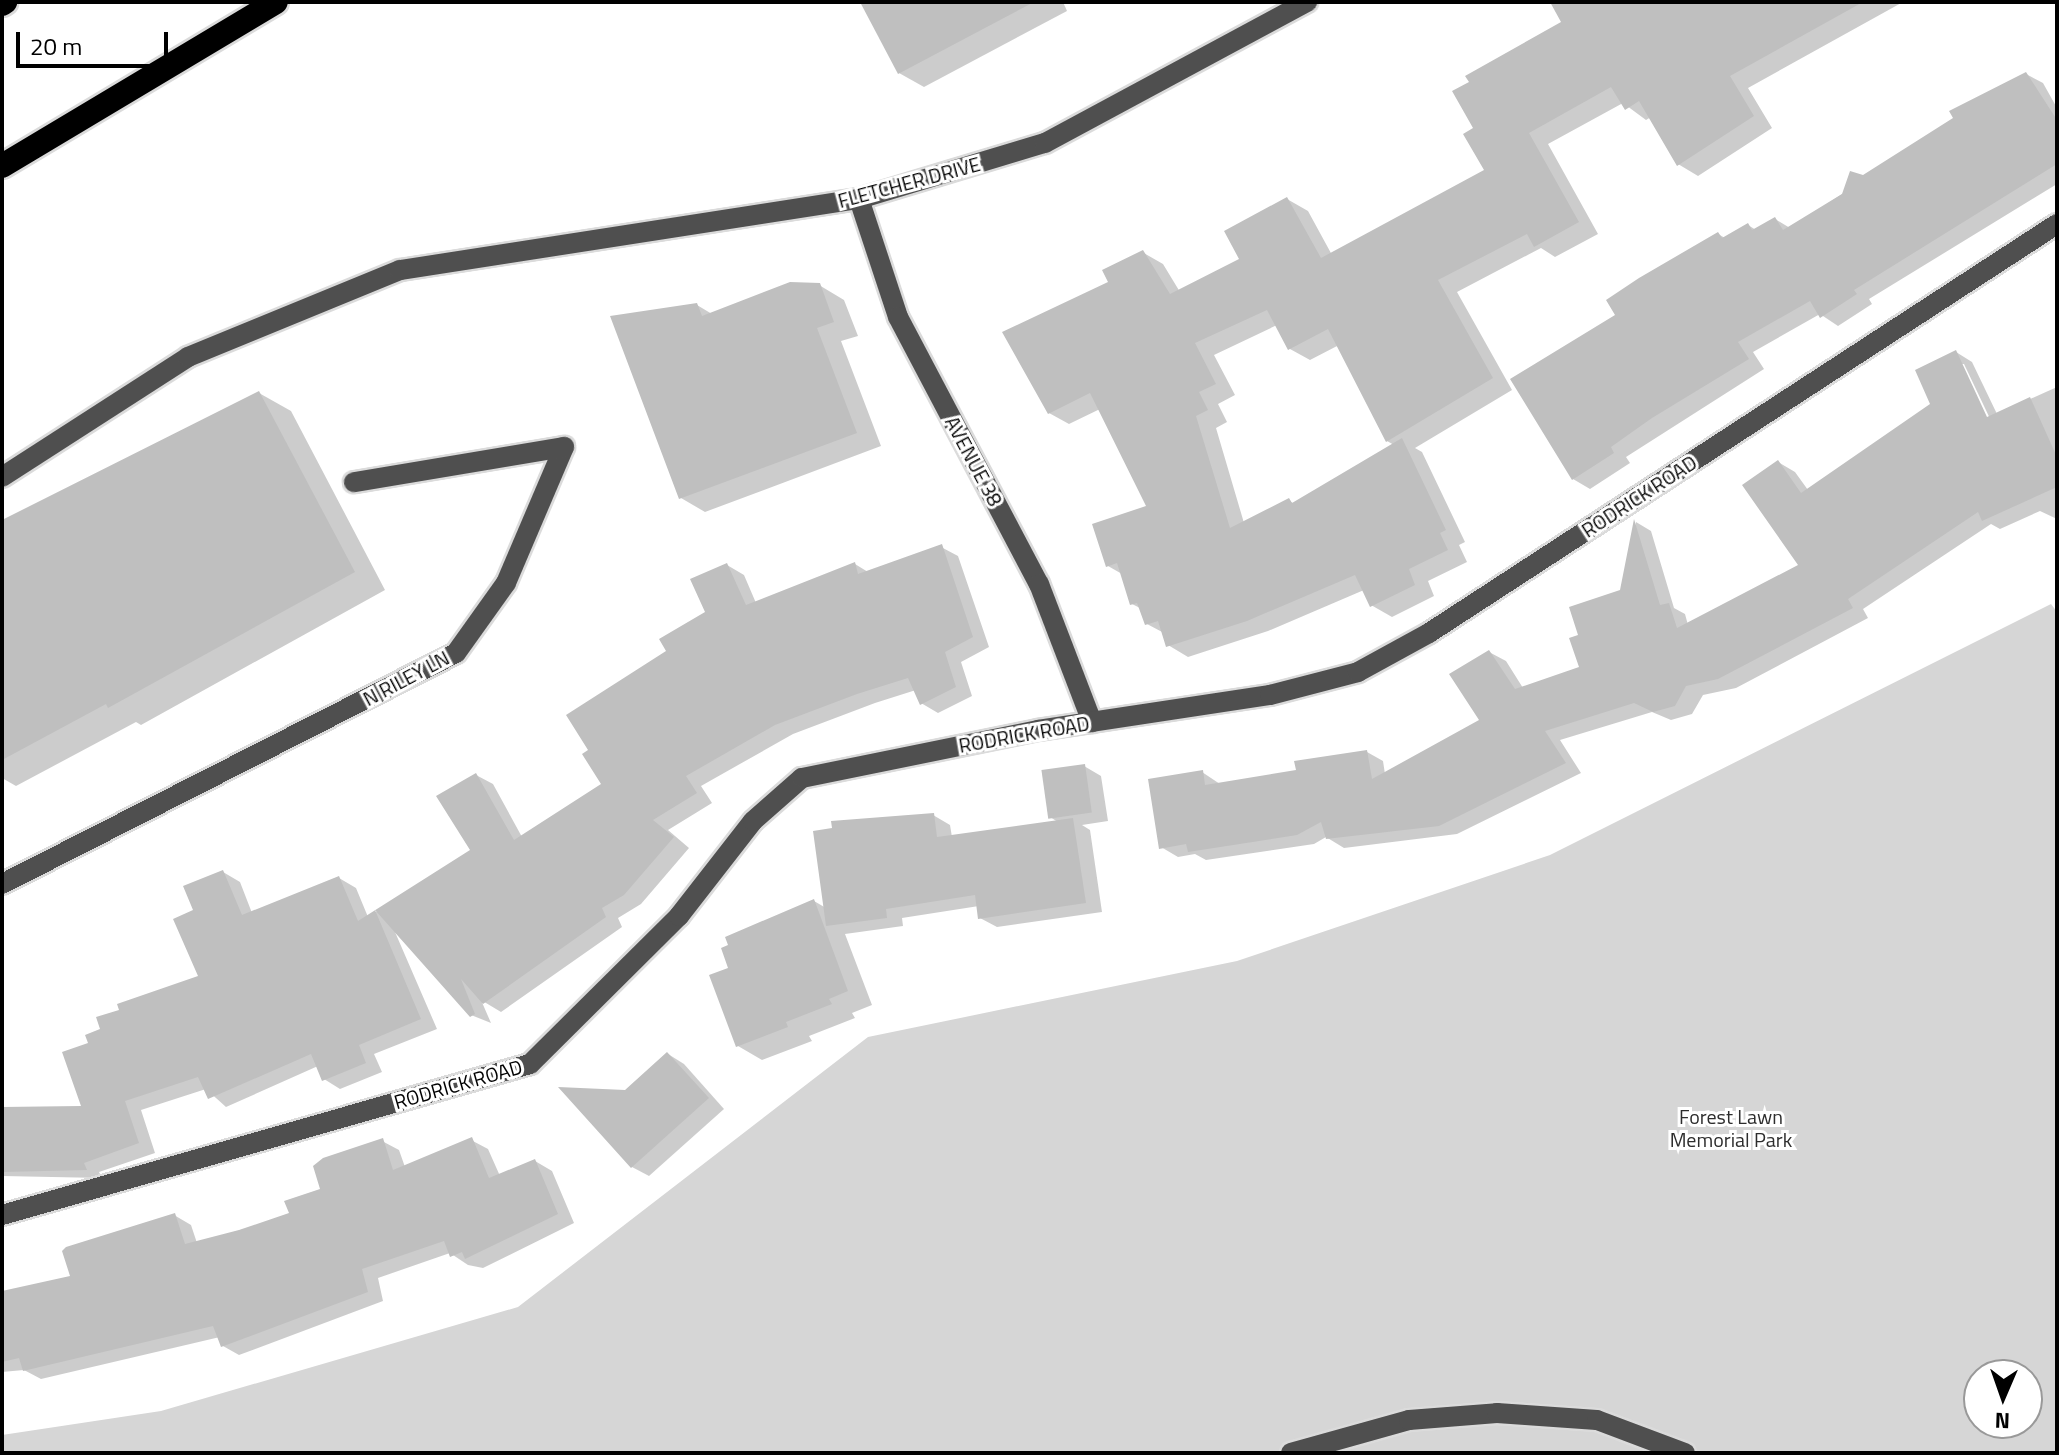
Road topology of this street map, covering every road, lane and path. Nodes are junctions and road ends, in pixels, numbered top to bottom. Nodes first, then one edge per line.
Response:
1 (276, 2) edge
2 (1307, 2) edge
3 (2, 166) edge
4 (859, 199) junction
5 (2057, 224) edge
6 (2, 477) edge
7 (354, 482) dead end
8 (1092, 722) junction
9 (2, 884) edge
10 (2, 1215) edge
11 (1291, 1453) edge
12 (1685, 1453) edge

1 - 3 highway
2 - 4 street, FLETCHER DRIVE
4 - 6 street, FLETCHER DRIVE
4 - 8 street, AVENUE 38
5 - 8 street, RODRICK ROAD
7 - 9 street, N RILEY LN
8 - 10 street, RODRICK ROAD
11 - 12 street

